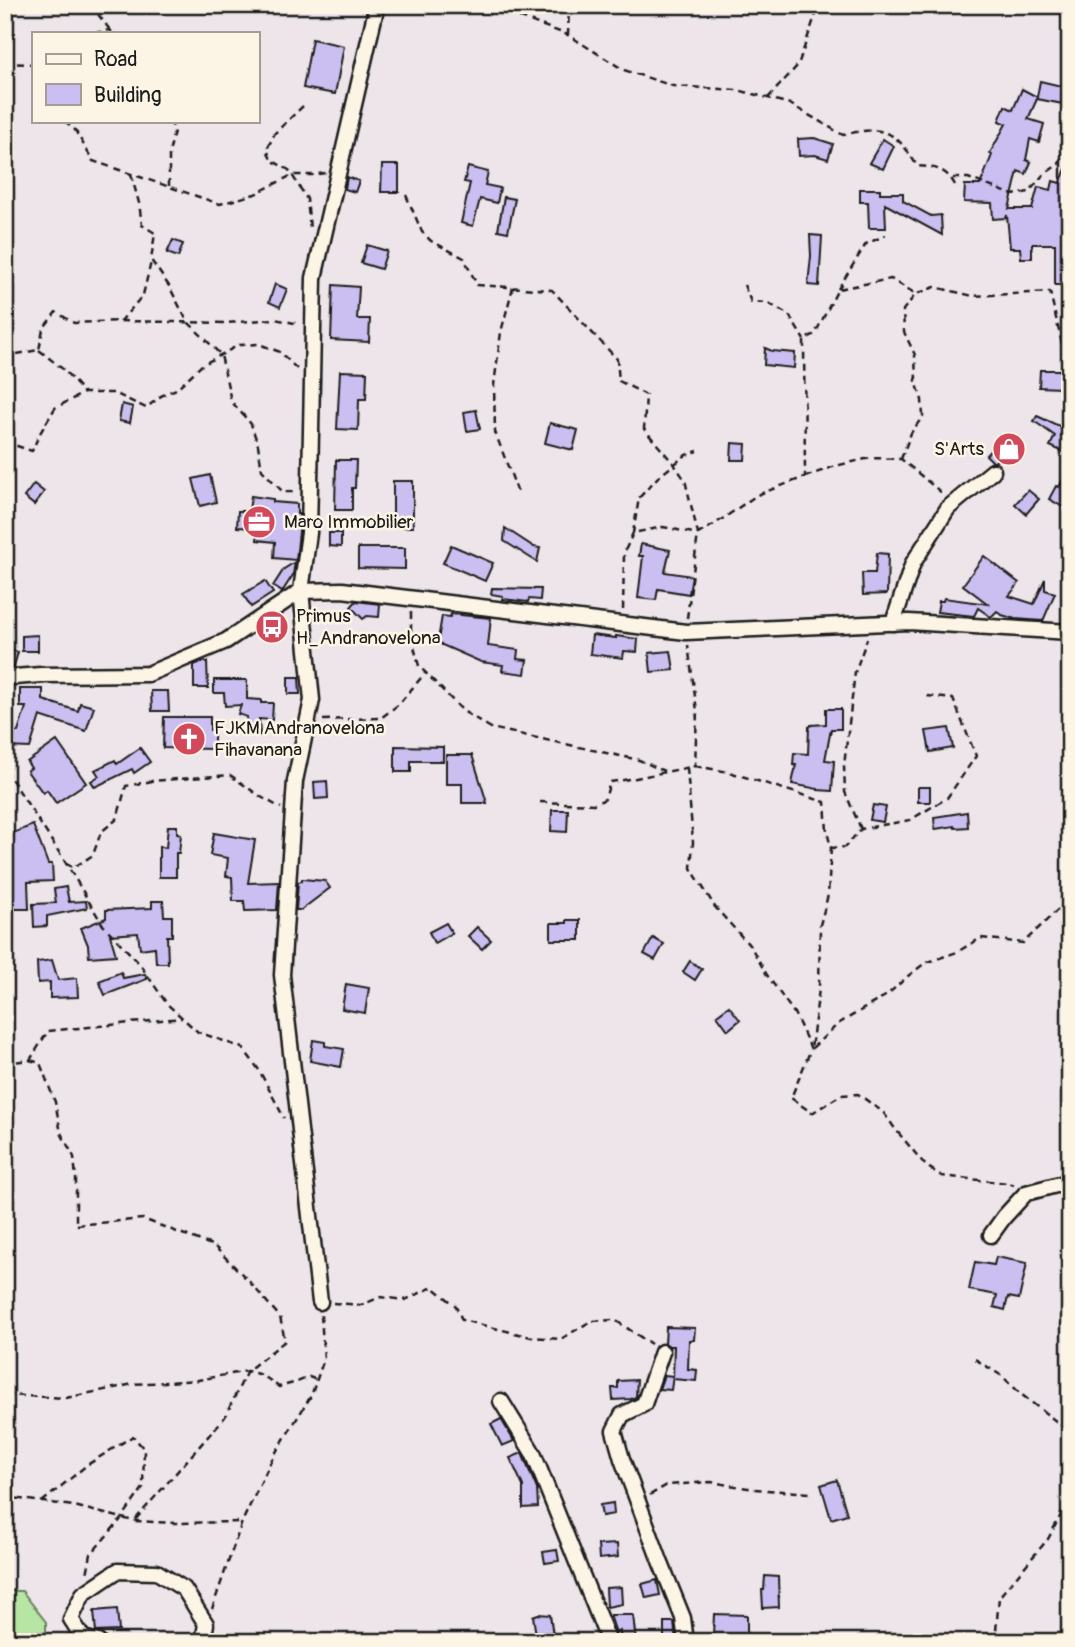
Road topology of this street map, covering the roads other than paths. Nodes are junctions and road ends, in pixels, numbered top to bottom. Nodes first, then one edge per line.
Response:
1 (377, 5) edge
2 (993, 471) dead end
3 (301, 591) junction
4 (893, 623) junction
5 (1070, 632) edge
6 (5, 672) edge
7 (1070, 1186) edge
8 (991, 1235) dead end
9 (320, 1301) road end
10 (662, 1352) road end
11 (501, 1401) dead end
12 (98, 1642) edge
13 (203, 1642) edge
14 (609, 1642) edge
15 (687, 1642) edge

1 - 3 street
2 - 4 street
3 - 4 street
3 - 6 street
3 - 9 street
4 - 5 street
7 - 8 street
10 - 15 street
11 - 14 street
12 - 13 street

